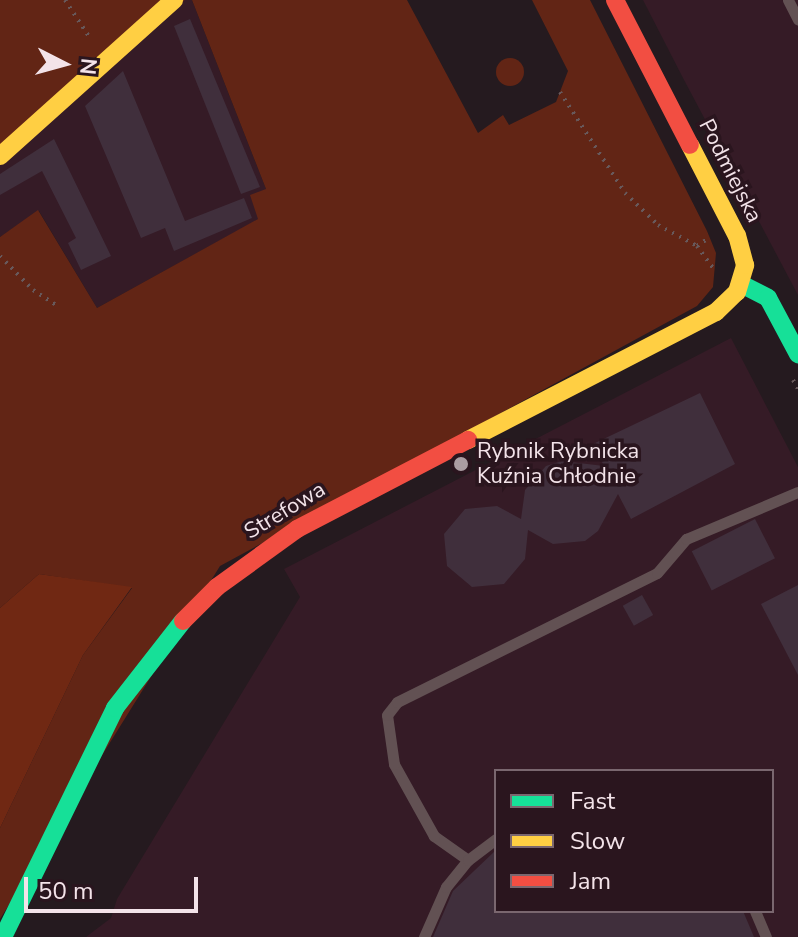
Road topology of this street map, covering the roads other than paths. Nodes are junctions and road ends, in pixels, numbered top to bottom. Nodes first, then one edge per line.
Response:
1 (174, 0) edge
2 (615, 0) edge
3 (788, 0) edge
4 (798, 20) edge
5 (0, 156) edge
6 (741, 284) junction
7 (798, 354) edge
8 (798, 492) edge
9 (494, 840) edge
10 (468, 860) junction
11 (756, 913) edge
12 (3, 937) edge
13 (424, 937) edge
14 (766, 937) edge

1 - 5 street
2 - 6 street, Podmiejska
3 - 4 lane
6 - 7 street
6 - 12 street, Strefowa
8 - 10 lane
9 - 10 lane
10 - 13 lane
11 - 14 lane

